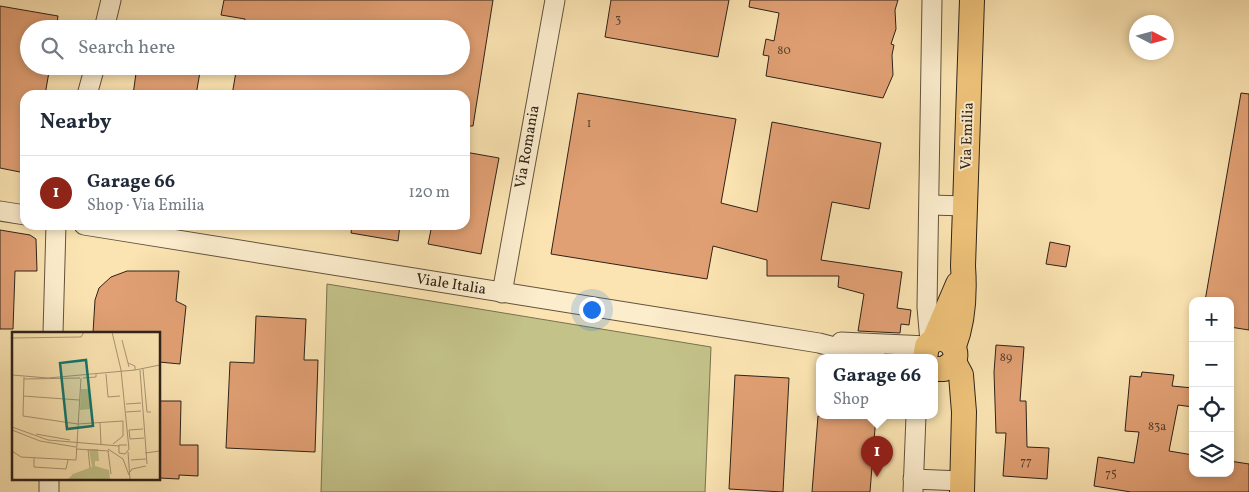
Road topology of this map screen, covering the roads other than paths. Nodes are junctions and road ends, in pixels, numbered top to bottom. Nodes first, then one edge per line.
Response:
1 (111, 0) edge
2 (555, 0) edge
3 (932, 0) edge
4 (972, 0) edge
5 (106, 20) edge
6 (93, 75) edge
7 (89, 90) edge
8 (930, 205) junction
9 (966, 206) junction
10 (0, 211) edge
11 (20, 214) edge
12 (56, 230) edge
13 (115, 230) edge
14 (502, 293) junction
15 (53, 332) edge
16 (819, 343) junction
17 (861, 354) edge
18 (937, 354) edge
19 (938, 355) edge
20 (916, 419) edge
21 (913, 485) edge
22 (962, 486) edge

1 - 5 street
2 - 14 street, Via Romania
3 - 8 street
4 - 9 main road, Via Emilia
6 - 7 street
8 - 9 street
8 - 18 street
9 - 18 main road, Via Emilia
10 - 11 street
12 - 15 street
13 - 14 street, Viale Italia
14 - 16 street, Viale Italia
16 - 17 street, Viale Italia
16 - 18 street, Viale Italia
19 - 22 main road
20 - 21 street
21 - 22 street

